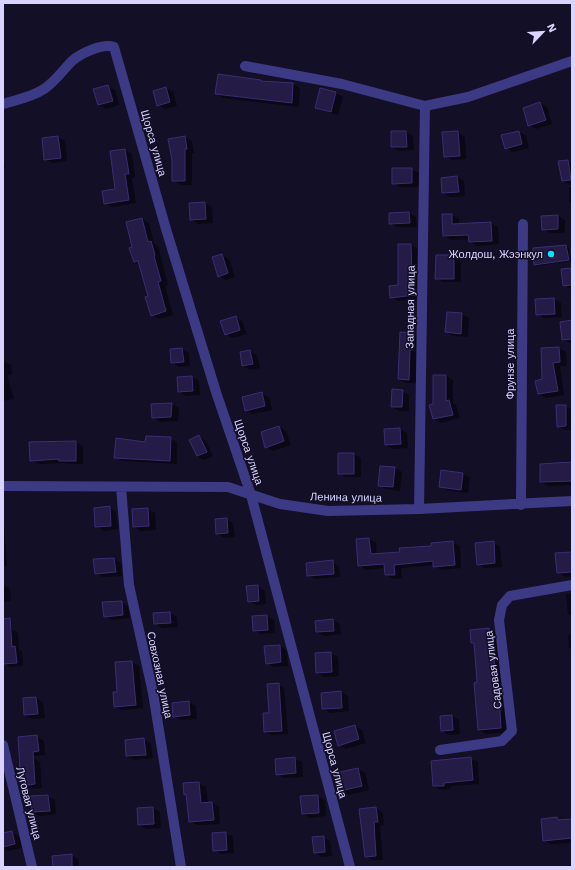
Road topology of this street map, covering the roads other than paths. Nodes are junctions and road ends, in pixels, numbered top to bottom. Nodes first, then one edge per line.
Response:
1 (572, 61) edge
2 (245, 66) dead end
3 (3, 104) edge
4 (424, 106) junction
5 (523, 224) dead end
6 (3, 486) edge
7 (121, 487) junction
8 (251, 495) junction
9 (572, 501) edge
10 (521, 505) junction
11 (419, 509) junction
12 (572, 585) edge
13 (3, 745) edge
14 (440, 750) dead end
15 (32, 867) edge
16 (181, 867) edge
17 (350, 867) edge

1 - 4 street
2 - 4 street
3 - 8 street, Щорса улица
4 - 11 street, Западная улица
5 - 10 street, Фрунзе улица
6 - 7 street, Ленина улица
7 - 8 street, Ленина улица
7 - 16 street, Совхозная улица
8 - 11 street, Ленина улица
8 - 17 street, Щорса улица
9 - 10 street, Ленина улица
10 - 11 street, Ленина улица
12 - 14 street, Садовая улица
13 - 15 street, Луговая улица

